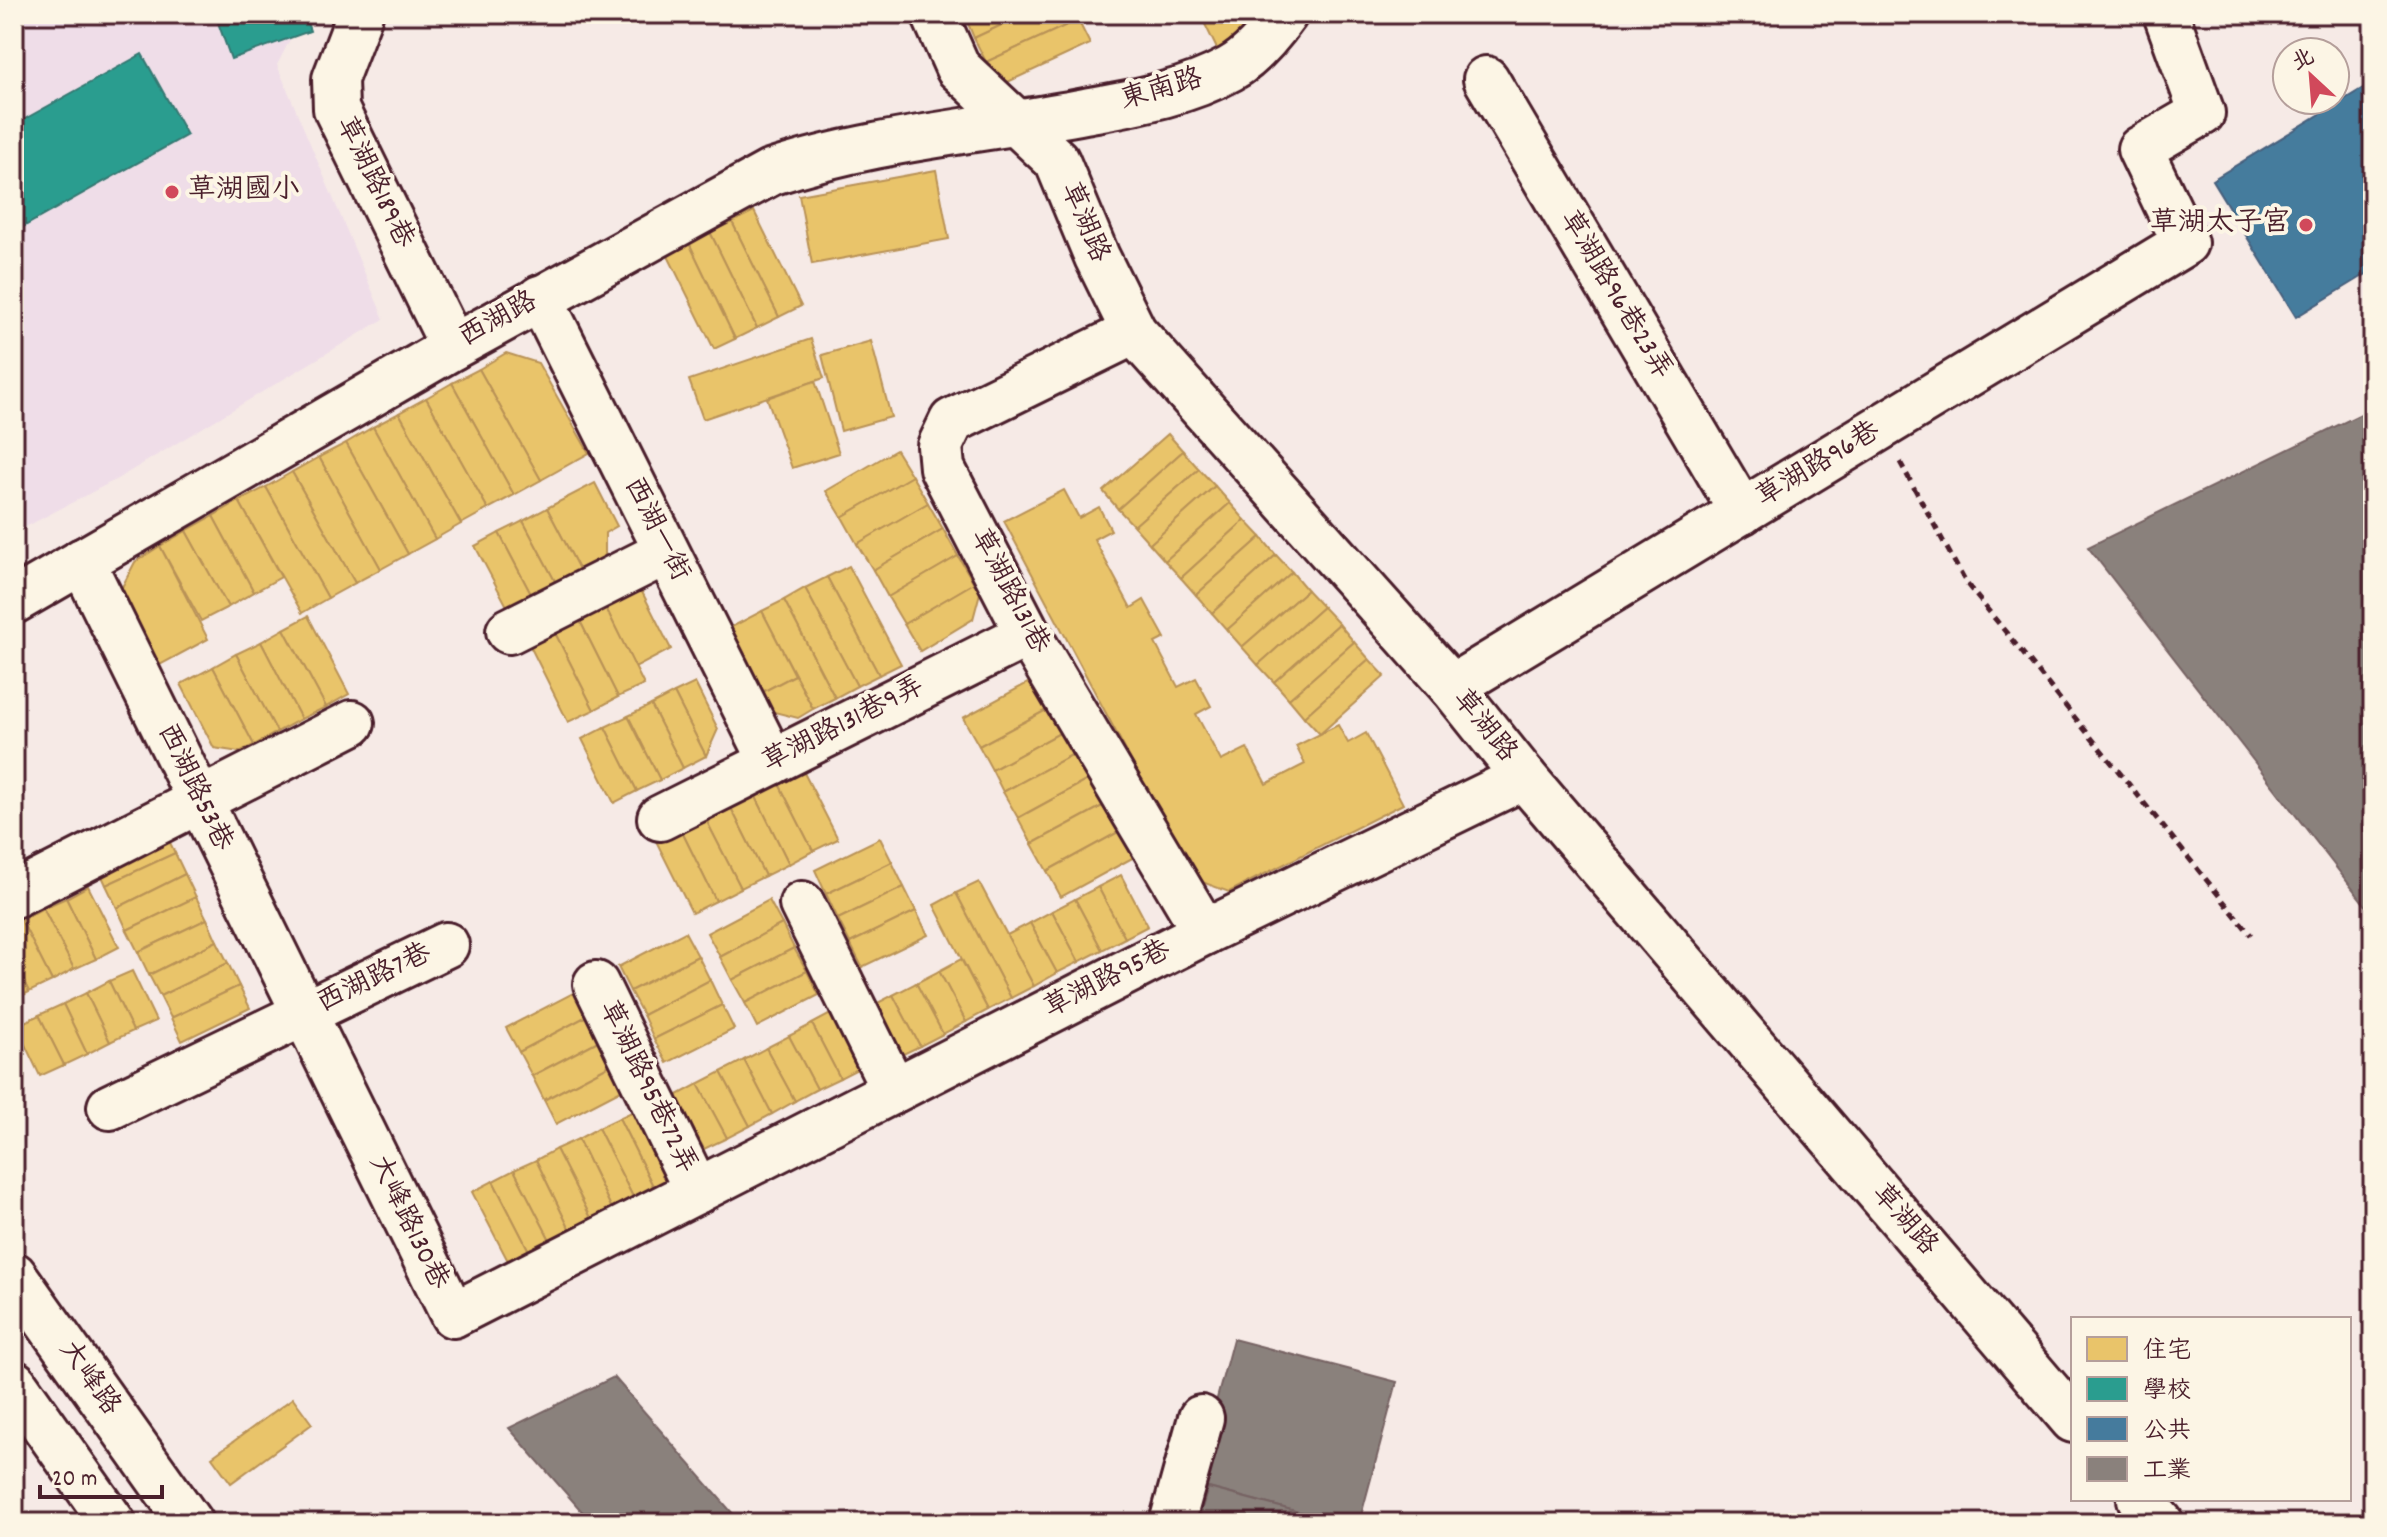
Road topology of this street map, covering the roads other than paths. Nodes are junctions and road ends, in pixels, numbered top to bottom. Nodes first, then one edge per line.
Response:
1 (360, 14) edge
2 (934, 14) edge
3 (1285, 14) edge
4 (2166, 14) edge
5 (1486, 79) dead end
6 (1015, 124) junction
7 (540, 298) junction
8 (1134, 332) junction
9 (453, 347) junction
10 (1742, 512) junction
11 (666, 552) junction
12 (82, 561) junction
13 (14, 601) edge
14 (509, 631) dead end
15 (1028, 634) junction
16 (1452, 687) junction
17 (352, 723) dead end
18 (772, 762) junction
19 (1524, 777) junction
20 (200, 802) junction
21 (660, 818) dead end
22 (14, 895) edge
23 (802, 904) dead end
24 (1205, 932) junction
25 (446, 945) dead end
26 (596, 984) dead end
27 (303, 1015) junction
28 (894, 1090) junction
29 (110, 1107) dead end
30 (697, 1191) junction
31 (14, 1275) edge
32 (14, 1383) edge
33 (1201, 1418) dead end
34 (2071, 1418) edge
35 (2142, 1501) edge
36 (113, 1523) edge
37 (190, 1523) edge
38 (1172, 1523) edge
39 (2161, 1523) edge

1 - 9 street, 草湖路189巷
2 - 6 street, 草湖路
3 - 6 street, 東南路
4 - 10 street, 草湖路96巷
5 - 10 street, 草湖路96巷23弄
6 - 7 street, 西湖路
6 - 8 street, 草湖路
7 - 9 street, 西湖路
7 - 11 street, 西湖一街
8 - 15 street, 草湖路131巷
8 - 16 street, 草湖路
9 - 12 street, 西湖路
10 - 16 street, 草湖路96巷
11 - 14 street
11 - 18 street, 西湖一街
12 - 13 street, 西湖路
12 - 20 street, 西湖路53巷
15 - 18 street, 草湖路131巷9弄
15 - 24 street, 草湖路131巷
16 - 19 street, 草湖路
17 - 20 street
18 - 21 street, 草湖路131巷9弄
19 - 24 street, 草湖路95巷
19 - 34 street, 草湖路
20 - 22 street
20 - 27 street, 西湖路53巷
23 - 28 street
24 - 28 street, 草湖路95巷
25 - 27 street, 西湖路7巷
26 - 30 street, 草湖路95巷72弄
27 - 29 street, 西湖路7巷
27 - 30 street, 大峰路130巷
28 - 30 street, 草湖路95巷
31 - 37 street, 大峰路
32 - 36 street
33 - 38 street
35 - 39 street

